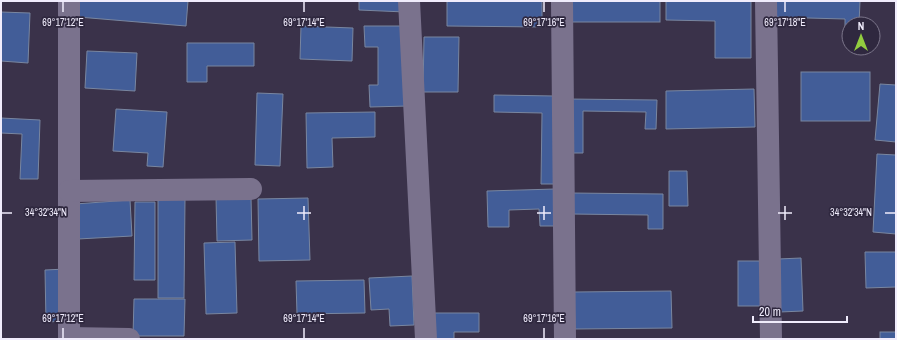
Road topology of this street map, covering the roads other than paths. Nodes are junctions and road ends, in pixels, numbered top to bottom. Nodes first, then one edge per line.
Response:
1 (69, 1) edge
2 (409, 1) edge
3 (562, 1) edge
4 (766, 1) edge
5 (251, 189) dead end
6 (69, 191) junction
7 (69, 338) edge
8 (129, 339) edge
9 (426, 339) edge
10 (566, 339) edge
11 (771, 339) edge

1 - 6 street
2 - 9 street
3 - 10 street
4 - 11 street
5 - 6 street
6 - 7 street
7 - 8 street

